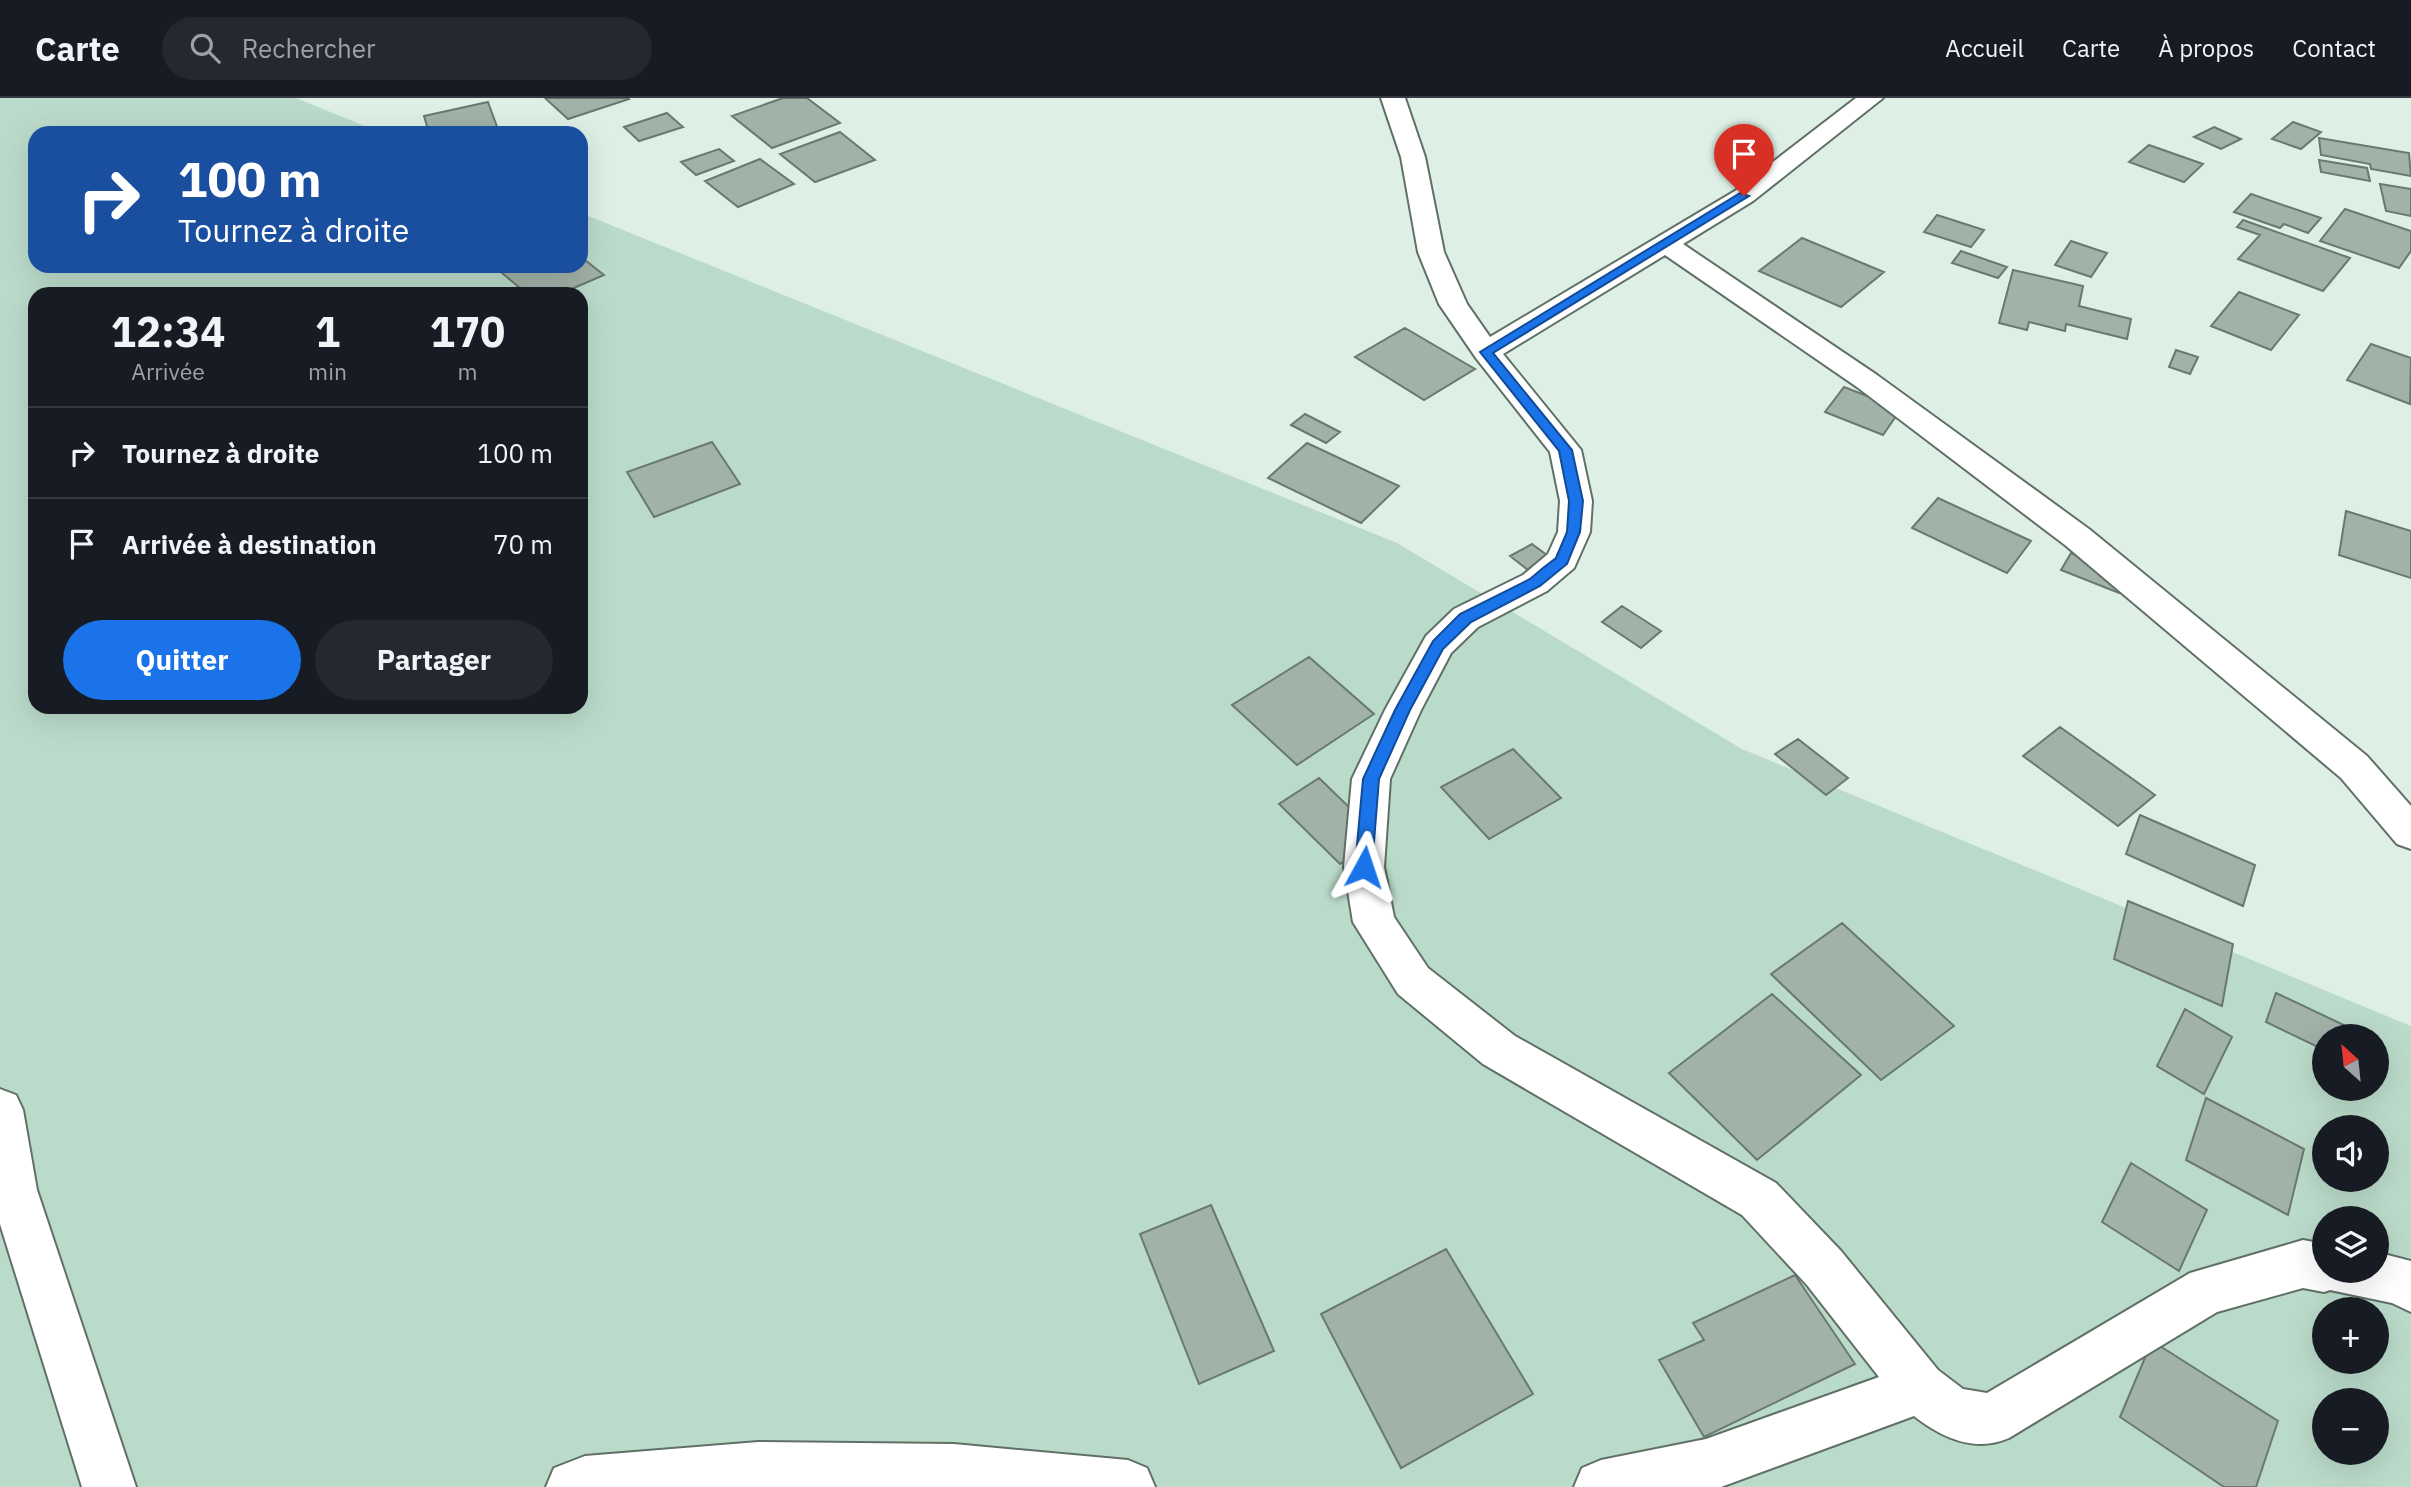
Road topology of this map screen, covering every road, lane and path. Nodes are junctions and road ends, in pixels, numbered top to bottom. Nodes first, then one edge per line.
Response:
1 (1393, 98) edge
2 (1871, 98) edge
3 (1664, 243) junction
4 (1486, 352) junction
5 (2411, 833) edge
6 (0, 1110) edge
7 (6, 1193) edge
8 (2312, 1266) edge
9 (2389, 1278) edge
10 (2411, 1287) edge
11 (1920, 1388) junction
12 (109, 1487) edge
13 (573, 1487) edge
14 (1128, 1487) edge
15 (1601, 1487) edge

1 - 4 street
2 - 3 street
3 - 4 street
3 - 5 street
4 - 11 street
6 - 7 street
7 - 12 street
8 - 11 street
9 - 10 street
11 - 15 street
13 - 14 street

